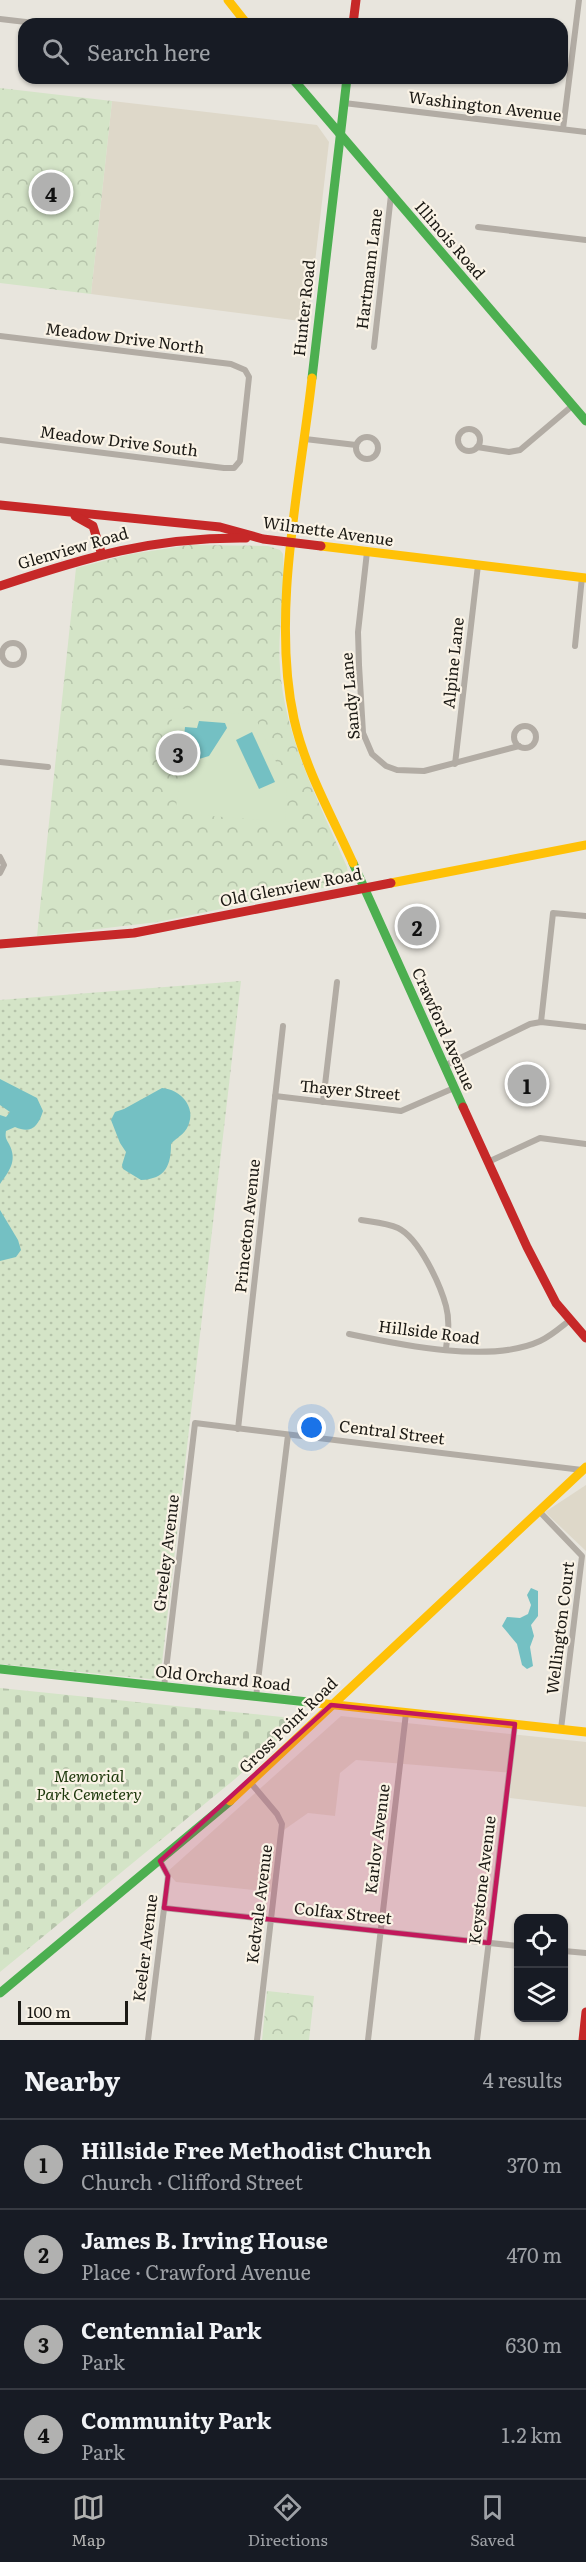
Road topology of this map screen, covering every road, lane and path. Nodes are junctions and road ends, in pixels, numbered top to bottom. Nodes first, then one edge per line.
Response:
1 (228, 0) edge
2 (356, 0) edge
3 (579, 0) edge
4 (242, 18) edge
5 (354, 18) edge
6 (0, 19) edge
7 (18, 21) edge
8 (297, 84) edge
9 (346, 84) edge
10 (344, 103) junction
11 (563, 129) junction
12 (586, 132) edge
13 (340, 136) junction
14 (392, 195) junction
15 (478, 227) dead end
16 (586, 240) edge
17 (0, 336) edge
18 (374, 347) dead end
19 (572, 406) junction
20 (586, 421) edge
21 (305, 439) junction
22 (0, 440) edge
23 (356, 445) dead end
24 (477, 447) dead end
25 (234, 468) joint
26 (0, 505) edge
27 (67, 513) junction
28 (263, 539) junction
29 (293, 543) junction
30 (101, 552) junction
31 (367, 552) junction
32 (478, 565) junction
33 (584, 577) edge
34 (0, 586) edge
35 (575, 646) dead end
36 (519, 746) dead end
37 (0, 762) edge
38 (455, 764) junction
39 (48, 767) dead end
40 (586, 845) edge
41 (0, 858) edge
42 (0, 873) edge
43 (363, 887) junction
44 (586, 916) edge
45 (0, 944) edge
46 (337, 982) dead end
47 (541, 1022) junction
48 (283, 1026) dead end
49 (586, 1027) edge
50 (444, 1066) junction
51 (454, 1088) junction
52 (275, 1096) junction
53 (323, 1102) junction
54 (586, 1144) edge
55 (488, 1162) junction
56 (361, 1220) dead end
57 (570, 1320) junction
58 (349, 1334) dead end
59 (586, 1338) edge
60 (446, 1348) junction
61 (195, 1423) joint
62 (238, 1429) junction
63 (288, 1435) junction
64 (585, 1469) edge
65 (539, 1511) junction
66 (0, 1669) edge
67 (164, 1687) junction
68 (256, 1697) junction
69 (331, 1705) junction
70 (406, 1713) junction
71 (514, 1724) junction
72 (561, 1729) junction
73 (586, 1732) edge
74 (250, 1782) junction
75 (160, 1861) junction
76 (164, 1908) junction
77 (271, 1919) junction
78 (380, 1931) junction
79 (489, 1943) junction
80 (514, 1946) edge
81 (568, 1951) edge
82 (586, 1953) edge
83 (0, 1993) edge
84 (586, 2012) edge
85 (148, 2040) edge
86 (257, 2040) edge
87 (368, 2040) edge
88 (477, 2040) edge
89 (583, 2040) edge

1 - 4 main road
2 - 5 main road
3 - 11 street
6 - 7 street
8 - 13 main road, Illinois Road
9 - 10 main road, Hunter Road
10 - 11 street, Washington Avenue
10 - 13 main road, Hunter Road
11 - 12 street, Washington Avenue
13 - 14 main road, Illinois Road
13 - 21 main road, Hunter Road
14 - 18 street, Hartmann Lane
14 - 19 main road, Illinois Road
15 - 16 street
17 - 25 street, Meadow Drive North
19 - 20 main road, Illinois Road
19 - 24 street
21 - 23 street
21 - 29 main road, Hunter Road
22 - 25 street, Meadow Drive South
26 - 27 main road, Wilmette Avenue
27 - 28 main road, Wilmette Avenue
27 - 30 main road, Wilmette Avenue
28 - 29 main road, Wilmette Avenue
28 - 30 main road, Glenview Road
29 - 31 main road, Wilmette Avenue
29 - 43 main road, Crawford Avenue
30 - 34 main road, Glenview Road
31 - 32 main road, Wilmette Avenue
31 - 38 street, Sandy Lane
32 - 33 main road, Wilmette Avenue
32 - 38 street, Alpine Lane
33 - 35 street
36 - 38 street, Sandy Lane
37 - 39 street
40 - 43 main road, Old Glenview Road
41 - 42 street
43 - 45 main road, Old Glenview Road
43 - 50 main road, Crawford Avenue
44 - 47 street
46 - 53 street
47 - 49 street
47 - 50 street
48 - 52 street, Princeton Avenue
50 - 51 main road, Crawford Avenue
51 - 53 street, Thayer Street
51 - 55 main road, Crawford Avenue
52 - 53 street, Thayer Street
52 - 62 street, Princeton Avenue
54 - 55 street
55 - 57 main road, Crawford Avenue
56 - 60 street
57 - 59 main road, Crawford Avenue
57 - 60 street, Hillside Road
58 - 60 street, Hillside Road
61 - 62 street, Central Street
61 - 67 street, Greeley Avenue
62 - 63 street, Central Street
63 - 64 street, Central Street
63 - 68 street
64 - 65 main road, Gross Point Road
65 - 69 main road, Gross Point Road
65 - 72 street, Wellington Court
66 - 67 main road, Old Orchard Road
67 - 68 main road, Old Orchard Road
68 - 69 main road, Old Orchard Road
69 - 70 main road, Old Orchard Road
69 - 74 main road, Gross Point Road
70 - 71 main road, Old Orchard Road
70 - 78 street, Karlov Avenue
71 - 72 main road, Old Orchard Road
71 - 79 street, Keystone Avenue
72 - 73 main road, Old Orchard Road
74 - 75 main road, Gross Point Road
74 - 77 street, Kedvale Avenue
75 - 76 street, Keeler Avenue
75 - 83 main road, Gross Point Road
76 - 77 street, Colfax Street
76 - 85 street, Keeler Avenue
77 - 78 street, Colfax Street
77 - 86 street, Kedvale Avenue
78 - 79 street, Colfax Street
78 - 87 street, Karlov Avenue
79 - 80 street, Colfax Street
79 - 88 street, Keystone Avenue
81 - 82 street
84 - 89 main road

